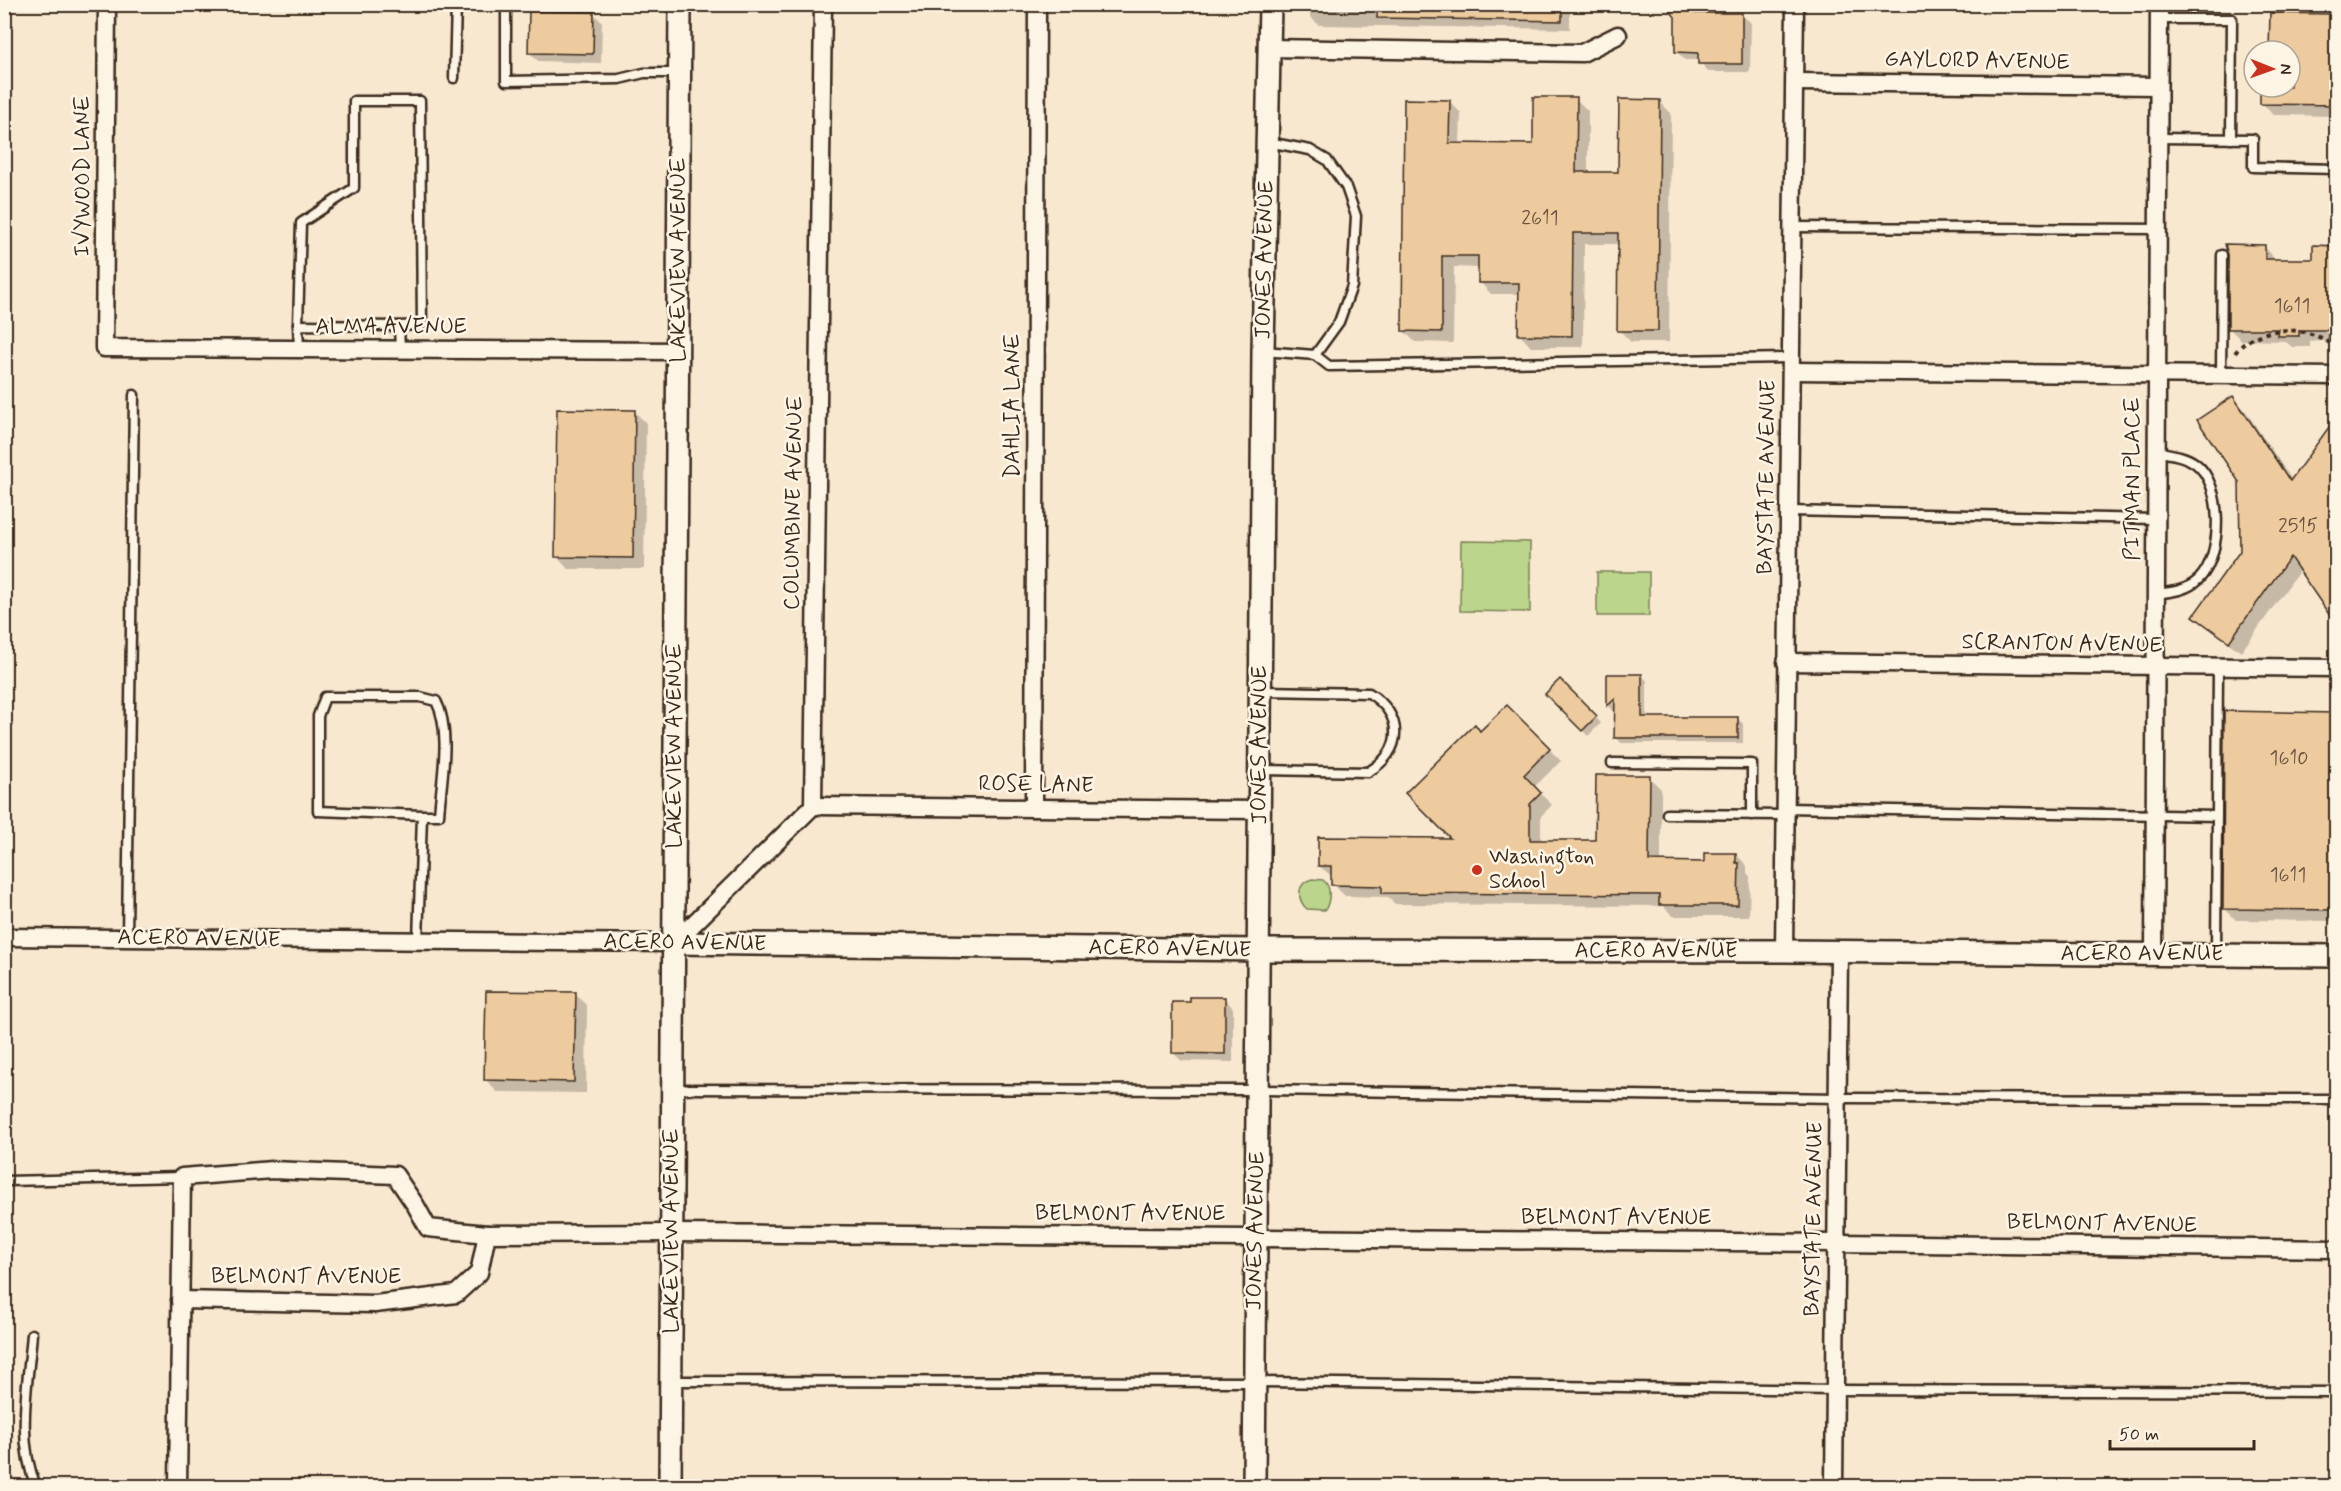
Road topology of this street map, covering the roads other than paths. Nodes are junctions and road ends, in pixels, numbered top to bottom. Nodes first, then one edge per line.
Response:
1 (107, 4) edge
2 (456, 4) edge
3 (507, 4) edge
4 (680, 4) edge
5 (823, 4) edge
6 (1037, 4) edge
7 (1270, 4) edge
8 (1794, 4) edge
9 (2159, 12) edge
10 (1618, 35) dead end
11 (1269, 48) junction
12 (680, 73) junction
13 (454, 78) dead end
14 (1795, 82) junction
15 (2158, 86) junction
16 (2158, 138) junction
17 (2230, 139) junction
18 (1267, 141) junction
19 (2337, 169) edge
20 (1793, 226) junction
21 (2157, 229) junction
22 (2222, 255) dead end
23 (298, 326) junction
24 (399, 326) junction
25 (104, 348) joint
26 (299, 349) junction
27 (400, 350) junction
28 (678, 351) junction
29 (1263, 351) junction
30 (1315, 355) junction
31 (1792, 364) junction
32 (2156, 374) junction
33 (2221, 375) junction
34 (2337, 376) edge
35 (134, 395) dead end
36 (2156, 451) junction
37 (1789, 511) junction
38 (2155, 519) junction
39 (2155, 594) junction
40 (1786, 662) junction
41 (2155, 667) junction
42 (2218, 668) junction
43 (2337, 669) edge
44 (1260, 691) junction
45 (1612, 763) dead end
46 (1260, 770) junction
47 (813, 806) junction
48 (1034, 808) junction
49 (1259, 810) junction
50 (1785, 812) junction
51 (1666, 814) dead end
52 (422, 815) junction
53 (1752, 815) junction
54 (2154, 815) junction
55 (2217, 816) junction
56 (4, 937) edge
57 (127, 938) junction
58 (418, 941) junction
59 (674, 943) junction
60 (1260, 950) junction
61 (1784, 951) junction
62 (1839, 952) junction
63 (2154, 954) junction
64 (2216, 954) junction
65 (2337, 956) edge
66 (673, 1089) junction
67 (1257, 1090) junction
68 (1838, 1098) junction
69 (2337, 1099) edge
70 (182, 1177) junction
71 (6, 1181) dead end
72 (673, 1233) junction
73 (487, 1234) junction
74 (1255, 1238) junction
75 (1836, 1243) junction
76 (2337, 1249) edge
77 (180, 1300) junction
78 (32, 1334) dead end
79 (671, 1381) junction
80 (1254, 1382) junction
81 (1835, 1390) junction
82 (2337, 1392) edge
83 (36, 1486) edge
84 (178, 1486) edge
85 (670, 1486) edge
86 (1254, 1486) edge
87 (1834, 1486) edge

1 - 25 street, IVYWOOD LANE
2 - 13 lane
3 - 12 lane
4 - 12 street, LAKEVIEW AVENUE
5 - 47 street, COLUMBINE AVENUE
6 - 48 street, DAHLIA LANE
7 - 11 street, JONES AVENUE
8 - 14 street, BAYSTATE AVENUE
9 - 15 street, PITMAN PLACE
9 - 17 lane
10 - 11 street
11 - 18 street, JONES AVENUE
12 - 28 street, LAKEVIEW AVENUE
14 - 15 street, GAYLORD AVENUE
14 - 20 street, BAYSTATE AVENUE
15 - 16 street, PITMAN PLACE
16 - 17 lane
16 - 21 street, PITMAN PLACE
17 - 19 lane
18 - 29 street, JONES AVENUE
18 - 30 lane
20 - 21 lane
20 - 31 street, BAYSTATE AVENUE
21 - 32 street, PITMAN PLACE
22 - 33 lane
23 - 24 lane
23 - 24 lane
23 - 26 lane
24 - 27 lane
25 - 26 street, ALMA AVENUE
26 - 27 street, ALMA AVENUE
27 - 28 street, ALMA AVENUE
28 - 59 street, LAKEVIEW AVENUE
29 - 30 lane
29 - 44 street, JONES AVENUE
30 - 31 lane
31 - 32 street
31 - 37 street, BAYSTATE AVENUE
32 - 33 street
32 - 36 street, PITMAN PLACE
33 - 34 street
35 - 57 lane
36 - 38 street, PITMAN PLACE
36 - 39 lane
37 - 38 lane
37 - 40 street, BAYSTATE AVENUE
38 - 39 street, PITMAN PLACE
39 - 41 street, PITMAN PLACE
40 - 41 street, SCRANTON AVENUE
40 - 50 street, BAYSTATE AVENUE
41 - 42 street, SCRANTON AVENUE
41 - 54 street, PITMAN PLACE
42 - 43 street, SCRANTON AVENUE
42 - 55 lane
44 - 46 street, JONES AVENUE
44 - 46 lane
45 - 53 lane
46 - 49 street, JONES AVENUE
47 - 48 street, ROSE LANE
47 - 59 street
48 - 49 street, ROSE LANE
49 - 60 street, JONES AVENUE
50 - 53 lane
50 - 54 lane
50 - 61 street, BAYSTATE AVENUE
51 - 53 lane
52 - 52 lane
52 - 58 lane
54 - 55 lane
54 - 63 street, PITMAN PLACE
55 - 64 lane
56 - 57 street, ACERO AVENUE
57 - 58 street, ACERO AVENUE
58 - 59 street, ACERO AVENUE
59 - 60 street, ACERO AVENUE
59 - 66 street, LAKEVIEW AVENUE
60 - 61 street, ACERO AVENUE
60 - 67 street, JONES AVENUE
61 - 62 street, ACERO AVENUE
62 - 63 street, ACERO AVENUE
62 - 68 street, BAYSTATE AVENUE
63 - 64 street, ACERO AVENUE
64 - 65 street, ACERO AVENUE
66 - 67 lane
66 - 72 street, LAKEVIEW AVENUE
67 - 68 lane
67 - 74 street, JONES AVENUE
68 - 69 lane
68 - 75 street, BAYSTATE AVENUE
70 - 71 lane
70 - 73 street
70 - 77 street
72 - 73 street, BELMONT AVENUE
72 - 74 street, BELMONT AVENUE
72 - 79 street, LAKEVIEW AVENUE
73 - 77 street, BELMONT AVENUE
74 - 75 street, BELMONT AVENUE
74 - 80 street, JONES AVENUE
75 - 76 street, BELMONT AVENUE
75 - 81 street, BAYSTATE AVENUE
77 - 84 street
78 - 83 lane
79 - 80 lane
79 - 85 street, LAKEVIEW AVENUE
80 - 81 lane
80 - 86 street, JONES AVENUE
81 - 82 lane
81 - 87 street, BAYSTATE AVENUE

